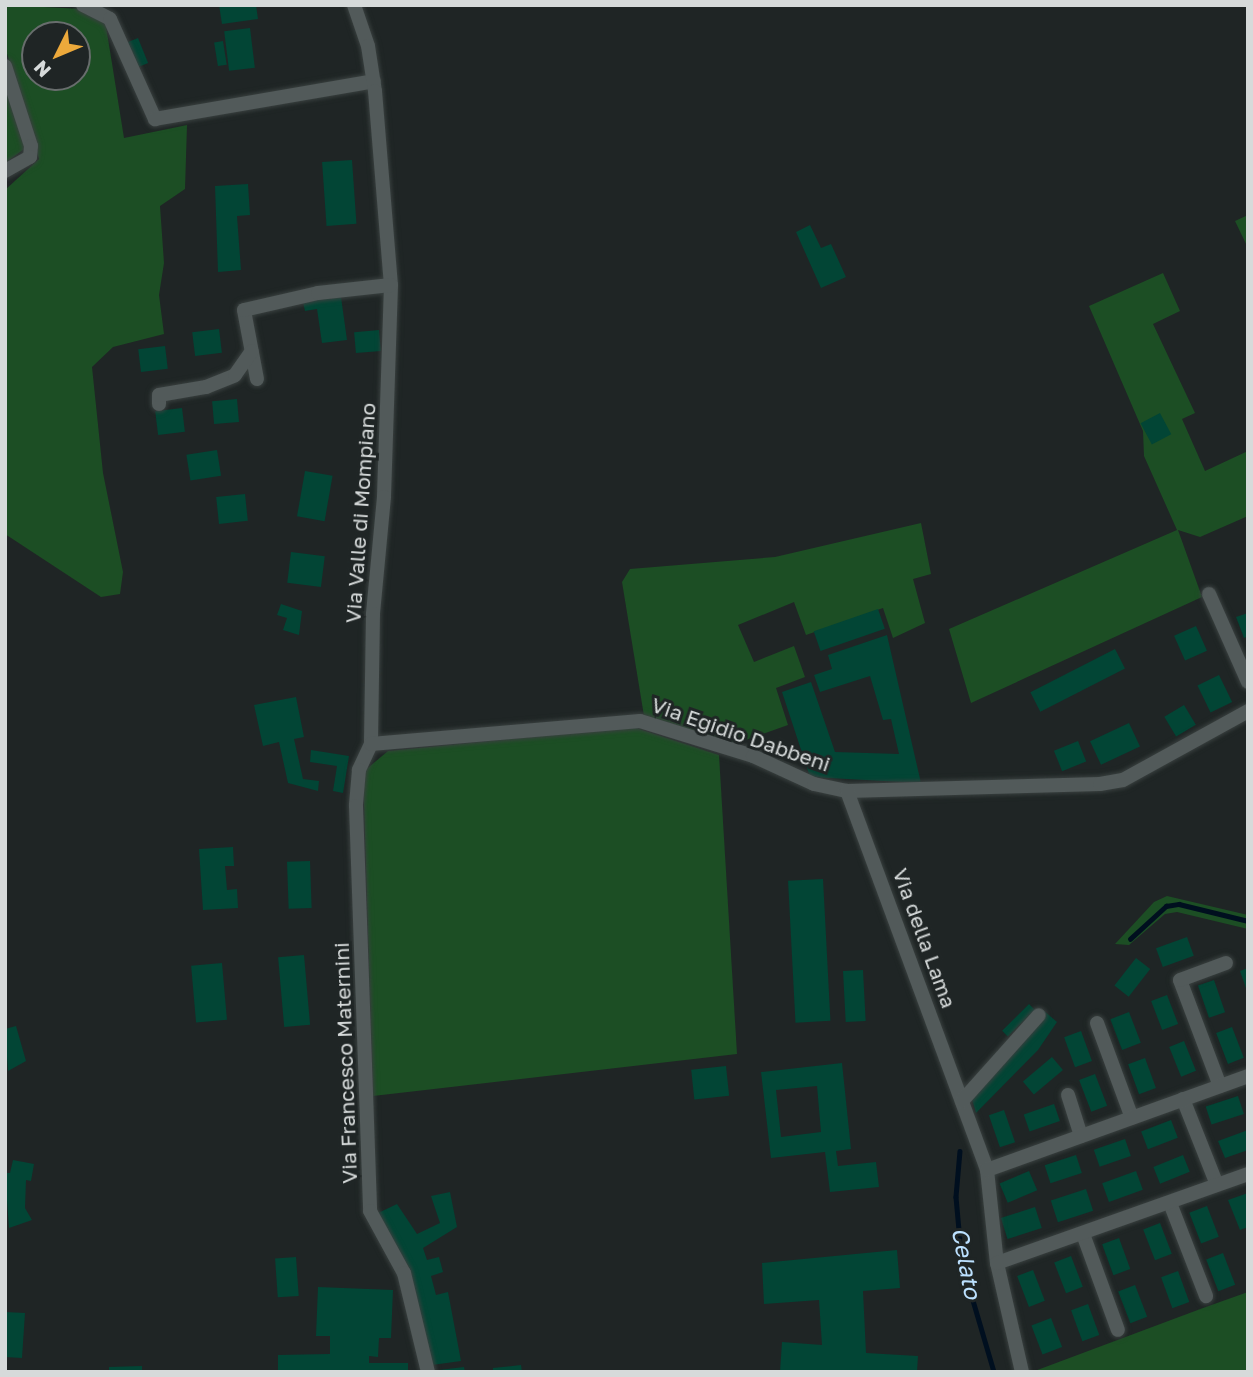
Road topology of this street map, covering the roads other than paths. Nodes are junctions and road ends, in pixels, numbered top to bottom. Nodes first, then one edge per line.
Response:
1 (83, 5) edge
2 (354, 5) edge
3 (5, 66) edge
4 (374, 81) junction
5 (5, 171) edge
6 (391, 285) junction
7 (252, 351) junction
8 (257, 379) dead end
9 (158, 395) dead end
10 (1209, 594) dead end
11 (1248, 682) edge
12 (1248, 711) edge
13 (371, 744) junction
14 (847, 791) junction
15 (1226, 963) dead end
16 (1038, 1015) dead end
17 (1097, 1023) dead end
18 (1248, 1076) edge
19 (1220, 1086) junction
20 (1068, 1095) dead end
21 (1184, 1099) junction
22 (962, 1101) junction
23 (1132, 1118) junction
24 (1081, 1136) junction
25 (987, 1170) junction
26 (1248, 1174) edge
27 (1217, 1185) junction
28 (1170, 1203) junction
29 (1083, 1234) junction
30 (997, 1263) junction
31 (1206, 1296) dead end
32 (1118, 1330) dead end
33 (428, 1372) edge
34 (1022, 1372) edge

1 - 4 street
2 - 4 street, Via Valle di Mompiano
3 - 5 street
4 - 6 street, Via Valle di Mompiano
6 - 7 street
6 - 13 street, Via Valle di Mompiano
7 - 8 street
7 - 9 street
10 - 11 street
12 - 14 street, Via Egidio Dabbeni
13 - 14 street, Via Egidio Dabbeni
13 - 33 street, Via Francesco Maternini
14 - 22 street, Via della Lama
15 - 19 street
16 - 22 street
17 - 23 street
18 - 19 street
19 - 21 street
20 - 24 street
21 - 23 street
21 - 27 street
22 - 25 street, Via della Lama
23 - 24 street
24 - 25 street
25 - 30 street, Via della Lama
26 - 27 street
27 - 28 street
28 - 29 street
28 - 31 street
29 - 30 street
29 - 32 street
30 - 34 street, Via della Lama

